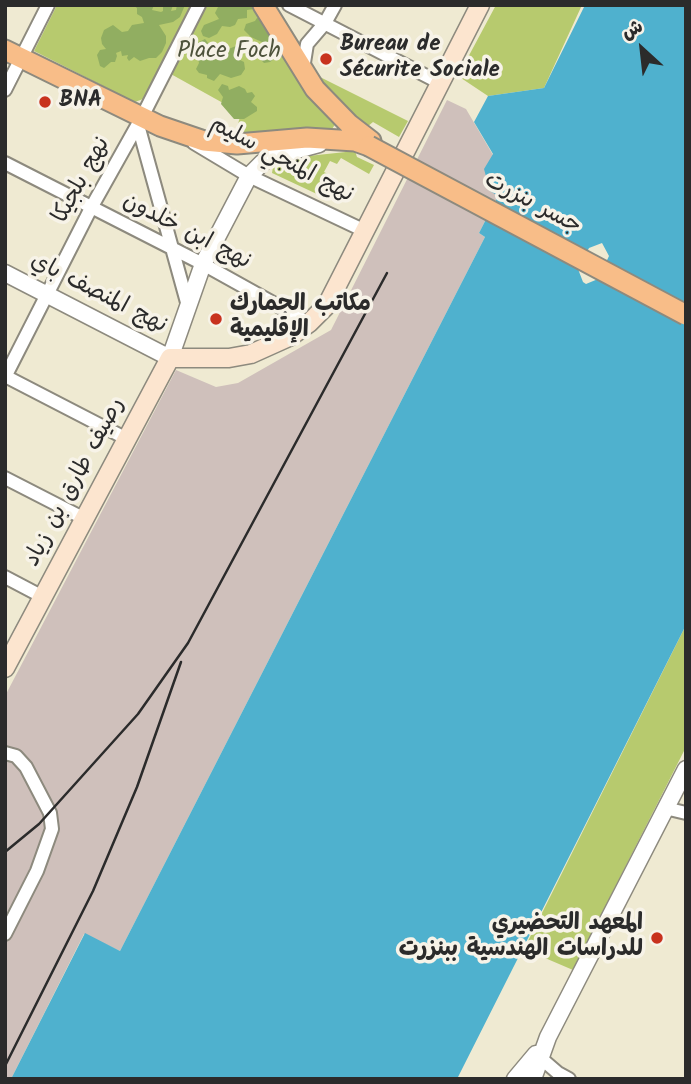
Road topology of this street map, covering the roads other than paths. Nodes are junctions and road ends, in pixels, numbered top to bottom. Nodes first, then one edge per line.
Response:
1 (48, 5) edge
2 (199, 5) edge
3 (263, 5) edge
4 (289, 5) edge
5 (335, 5) edge
6 (480, 5) edge
7 (326, 23) junction
8 (10, 57) edge
9 (303, 69) junction
10 (440, 83) junction
11 (5, 90) edge
12 (140, 121) junction
13 (175, 132) junction
14 (360, 140) junction
15 (5, 163) edge
16 (249, 176) junction
17 (91, 208) junction
18 (365, 231) junction
19 (173, 248) junction
20 (203, 264) junction
21 (5, 273) edge
22 (47, 295) junction
23 (188, 306) junction
24 (686, 308) edge
25 (686, 315) edge
26 (309, 323) junction
27 (170, 358) junction
28 (5, 376) edge
29 (127, 439) junction
30 (5, 478) edge
31 (85, 519) junction
32 (5, 577) edge
33 (43, 597) junction
34 (5, 668) edge
35 (5, 753) edge
36 (686, 769) edge
37 (665, 808) junction
38 (686, 813) edge
39 (5, 934) edge
40 (538, 1055) junction
41 (515, 1079) edge
42 (533, 1079) edge
43 (569, 1079) edge

1 - 8 street
2 - 12 street, نهج بلجيكا
3 - 9 main road
4 - 7 street
5 - 7 street
6 - 10 main road
7 - 9 street
7 - 10 street
8 - 11 street
8 - 12 main road, نهج المنجي سليم
9 - 14 main road
10 - 18 main road
12 - 13 main road, نهج المنجي سليم
12 - 17 street, نهج بلجيكا
12 - 19 street
13 - 14 main road, نهج المنجي سليم
13 - 16 street, نهج المنجي سليم
14 - 16 street
14 - 24 main road, جسر بنزرت
14 - 25 main road, جسر بنزرت, bridge
15 - 17 street, نهج ابن خلدون
16 - 18 street, نهج المنجي سليم
16 - 20 street, رصيف طارق بن زياد
17 - 19 street, نهج ابن خلدون
17 - 22 street, نهج بلجيكا
18 - 26 main road
19 - 20 street, نهج ابن خلدون
19 - 23 street
20 - 23 street, رصيف طارق بن زياد
20 - 26 street, نهج ابن خلدون
21 - 22 street, نهج المنصف باي
22 - 27 street, نهج المنصف باي
22 - 28 street, نهج بلجيكا
23 - 27 street, رصيف طارق بن زياد
26 - 27 main road
27 - 29 main road, رصيف طارق بن زياد
28 - 29 street
29 - 31 main road, رصيف طارق بن زياد
30 - 31 street
31 - 33 main road, رصيف طارق بن زياد
32 - 33 street
33 - 34 main road, رصيف طارق بن زياد
35 - 39 street
36 - 37 street
37 - 38 street
37 - 40 street
40 - 41 street
40 - 42 street
40 - 43 street

